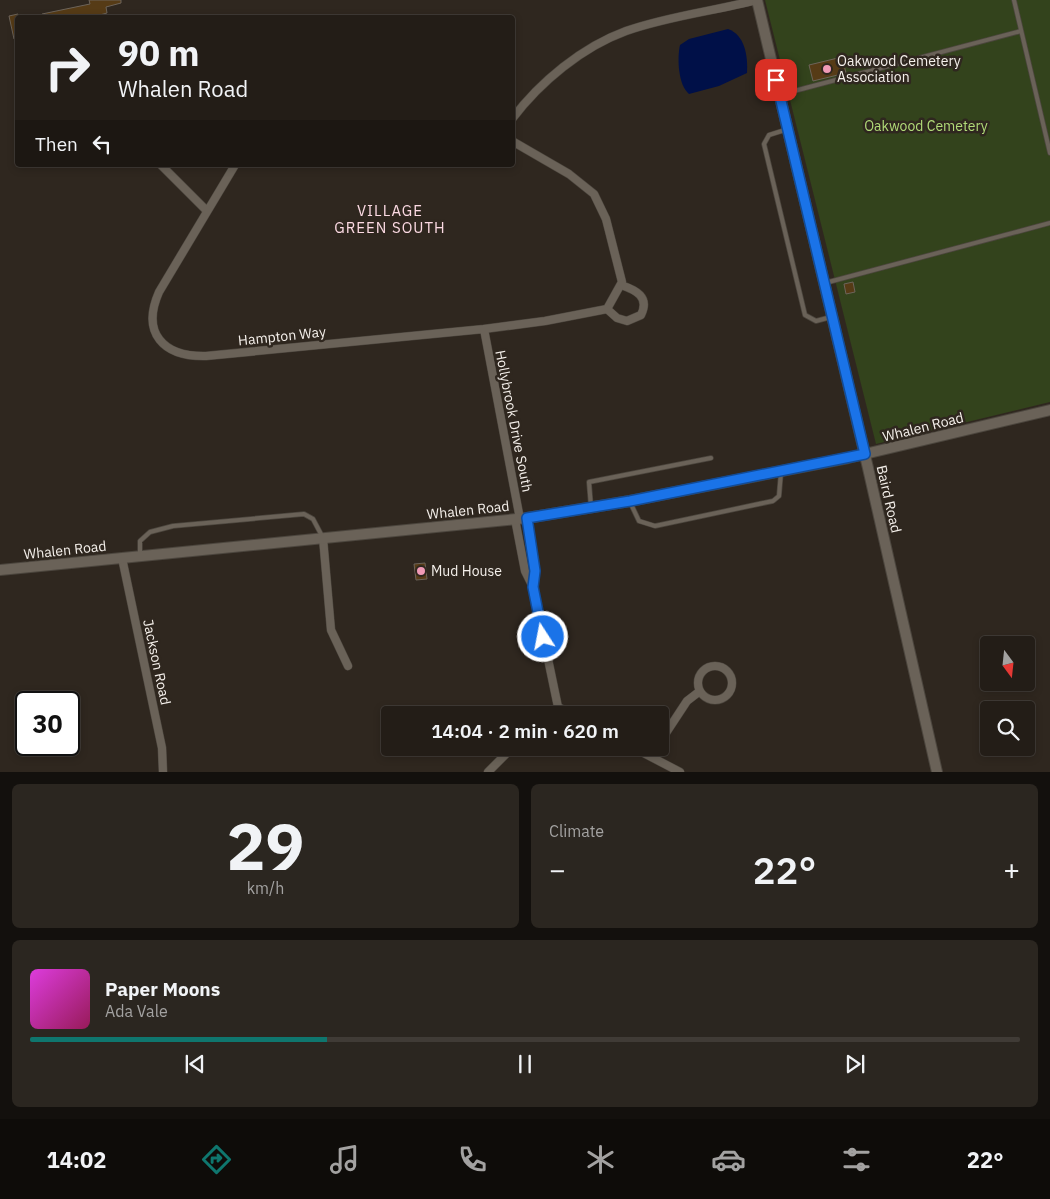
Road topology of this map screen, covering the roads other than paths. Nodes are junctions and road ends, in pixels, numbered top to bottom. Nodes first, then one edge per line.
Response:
1 (757, 0) edge
2 (1014, 0) edge
3 (1021, 32) junction
4 (780, 95) junction
5 (515, 115) edge
6 (788, 129) junction
7 (515, 143) edge
8 (1050, 153) edge
9 (163, 167) edge
10 (234, 167) edge
11 (207, 211) junction
12 (1050, 223) edge
13 (824, 284) junction
14 (621, 286) junction
15 (607, 309) junction
16 (832, 317) junction
17 (484, 329) junction
18 (1050, 410) edge
19 (865, 454) junction
20 (711, 458) dead end
21 (781, 472) junction
22 (630, 501) junction
23 (591, 507) junction
24 (521, 518) junction
25 (323, 538) junction
26 (140, 556) junction
27 (122, 558) junction
28 (0, 570) edge
29 (533, 587) junction
30 (348, 666) dead end
31 (700, 691) junction
32 (558, 706) edge
33 (669, 728) edge
34 (504, 756) edge
35 (651, 756) edge
36 (163, 772) edge
37 (488, 772) edge
38 (680, 772) edge
39 (937, 772) edge

1 - 4 street, Baird Road
1 - 5 street
2 - 3 lane
3 - 4 lane
3 - 8 lane
4 - 6 street, Baird Road
6 - 13 street, Baird Road
6 - 16 lane
7 - 14 street
9 - 11 street
10 - 11 street, Hampton Way
11 - 17 street, Hampton Way
12 - 13 lane
13 - 16 street, Baird Road
14 - 15 street
14 - 15 street
15 - 17 street, Hampton Way
16 - 19 street, Baird Road
17 - 24 street, Hollybrook Drive South
18 - 19 street, Whalen Road
19 - 21 street, Whalen Road
19 - 39 street, Baird Road
20 - 23 lane
21 - 22 street, Whalen Road
21 - 22 lane
22 - 23 street, Whalen Road
23 - 24 street, Whalen Road
24 - 25 street, Whalen Road
24 - 29 street
24 - 29 street
25 - 26 street, Whalen Road
25 - 26 lane
25 - 30 street
26 - 27 street, Whalen Road
27 - 28 street, Whalen Road
27 - 36 street, Jackson Road
29 - 32 street
31 - 31 street
31 - 33 street
34 - 37 street
35 - 38 street

